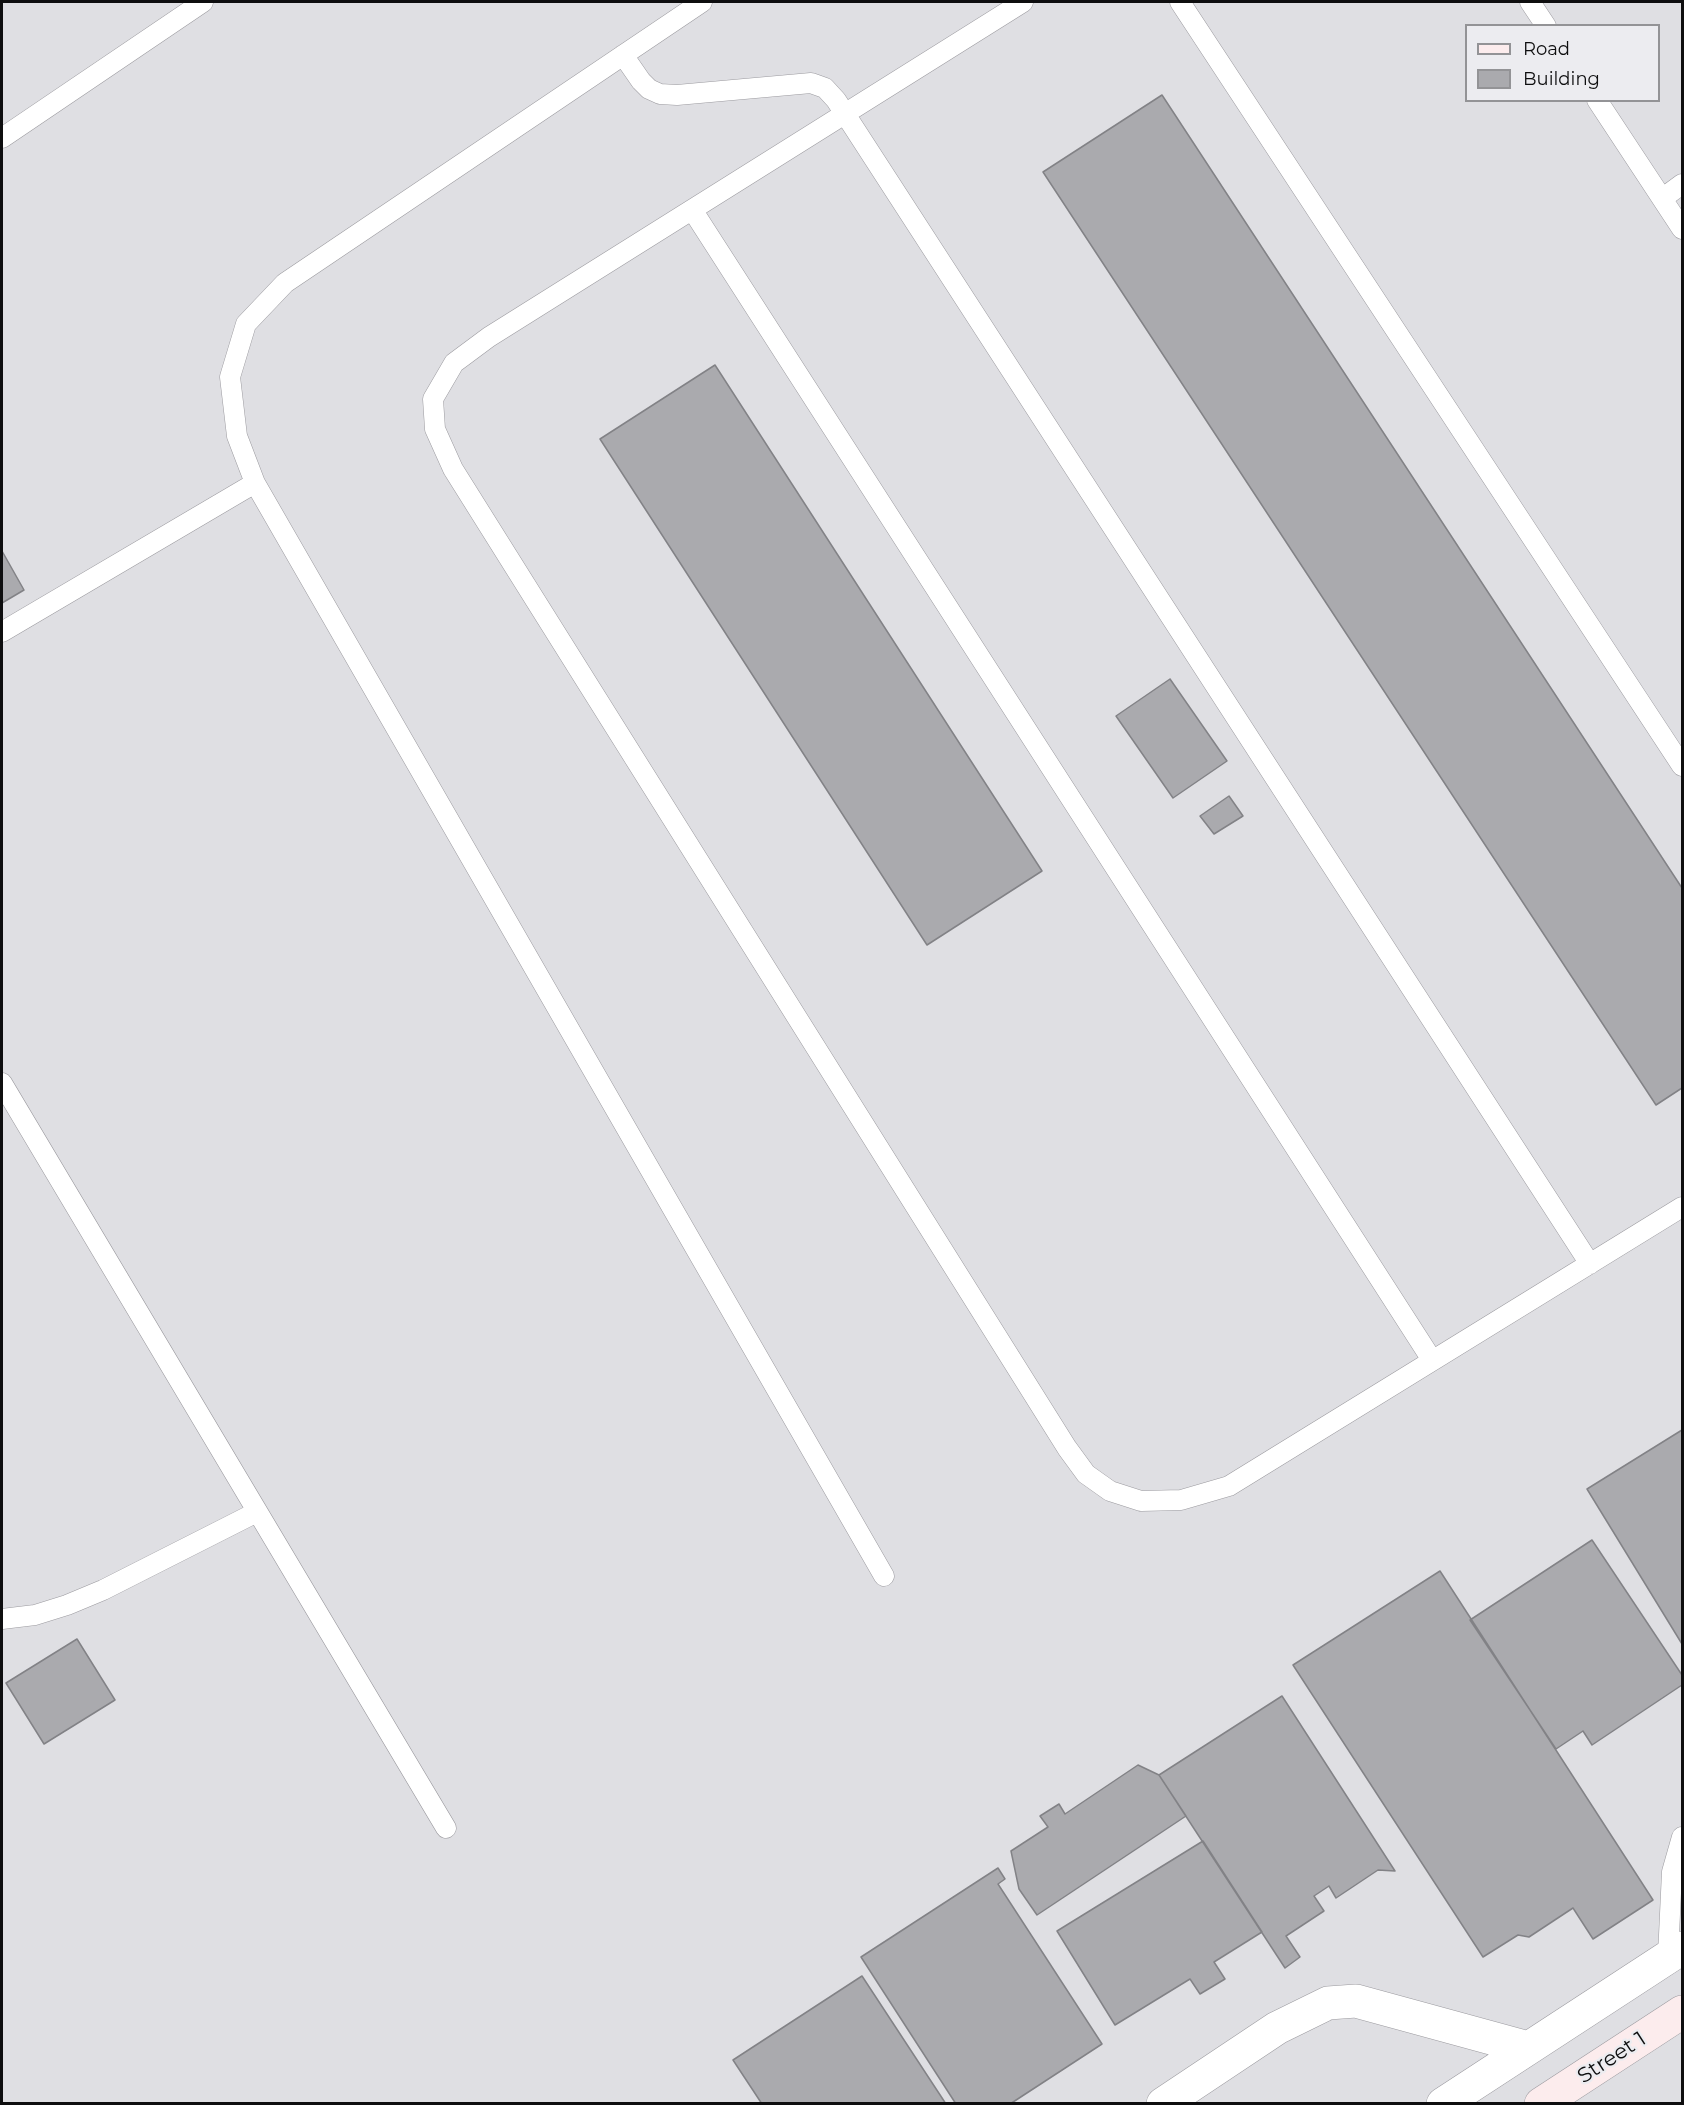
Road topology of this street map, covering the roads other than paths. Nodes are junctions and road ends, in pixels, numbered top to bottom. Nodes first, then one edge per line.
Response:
1 (203, 2) edge
2 (702, 2) edge
3 (1023, 2) edge
4 (1180, 2) edge
5 (1530, 2) edge
6 (1545, 24) edge
7 (623, 55) junction
8 (1598, 102) edge
9 (846, 113) junction
10 (2, 138) edge
11 (1683, 184) edge
12 (1663, 198) junction
13 (693, 211) junction
14 (1683, 229) edge
15 (255, 483) junction
16 (2, 632) edge
17 (1683, 766) edge
18 (2, 1083) edge
19 (1683, 1207) edge
20 (1590, 1264) junction
21 (1432, 1360) junction
22 (257, 1512) junction
23 (884, 1576) dead end
24 (2, 1619) edge
25 (446, 1828) dead end
26 (1683, 1838) edge
27 (1676, 1952) edge
28 (1683, 2012) edge
29 (1528, 2048) junction
30 (1162, 2103) edge
31 (1443, 2103) edge
32 (1541, 2103) edge

1 - 10 lane
2 - 7 lane
3 - 9 lane
4 - 17 lane
5 - 6 lane
7 - 9 lane
7 - 15 lane
8 - 12 lane
9 - 13 lane
9 - 20 lane
11 - 12 lane
12 - 14 lane
13 - 21 lane
13 - 21 lane
15 - 16 lane
15 - 23 lane
18 - 22 lane
19 - 20 lane
20 - 21 lane
22 - 24 lane
22 - 25 lane
26 - 27 lane
27 - 29 street
28 - 32 street, Street 1
29 - 30 street
29 - 31 street

